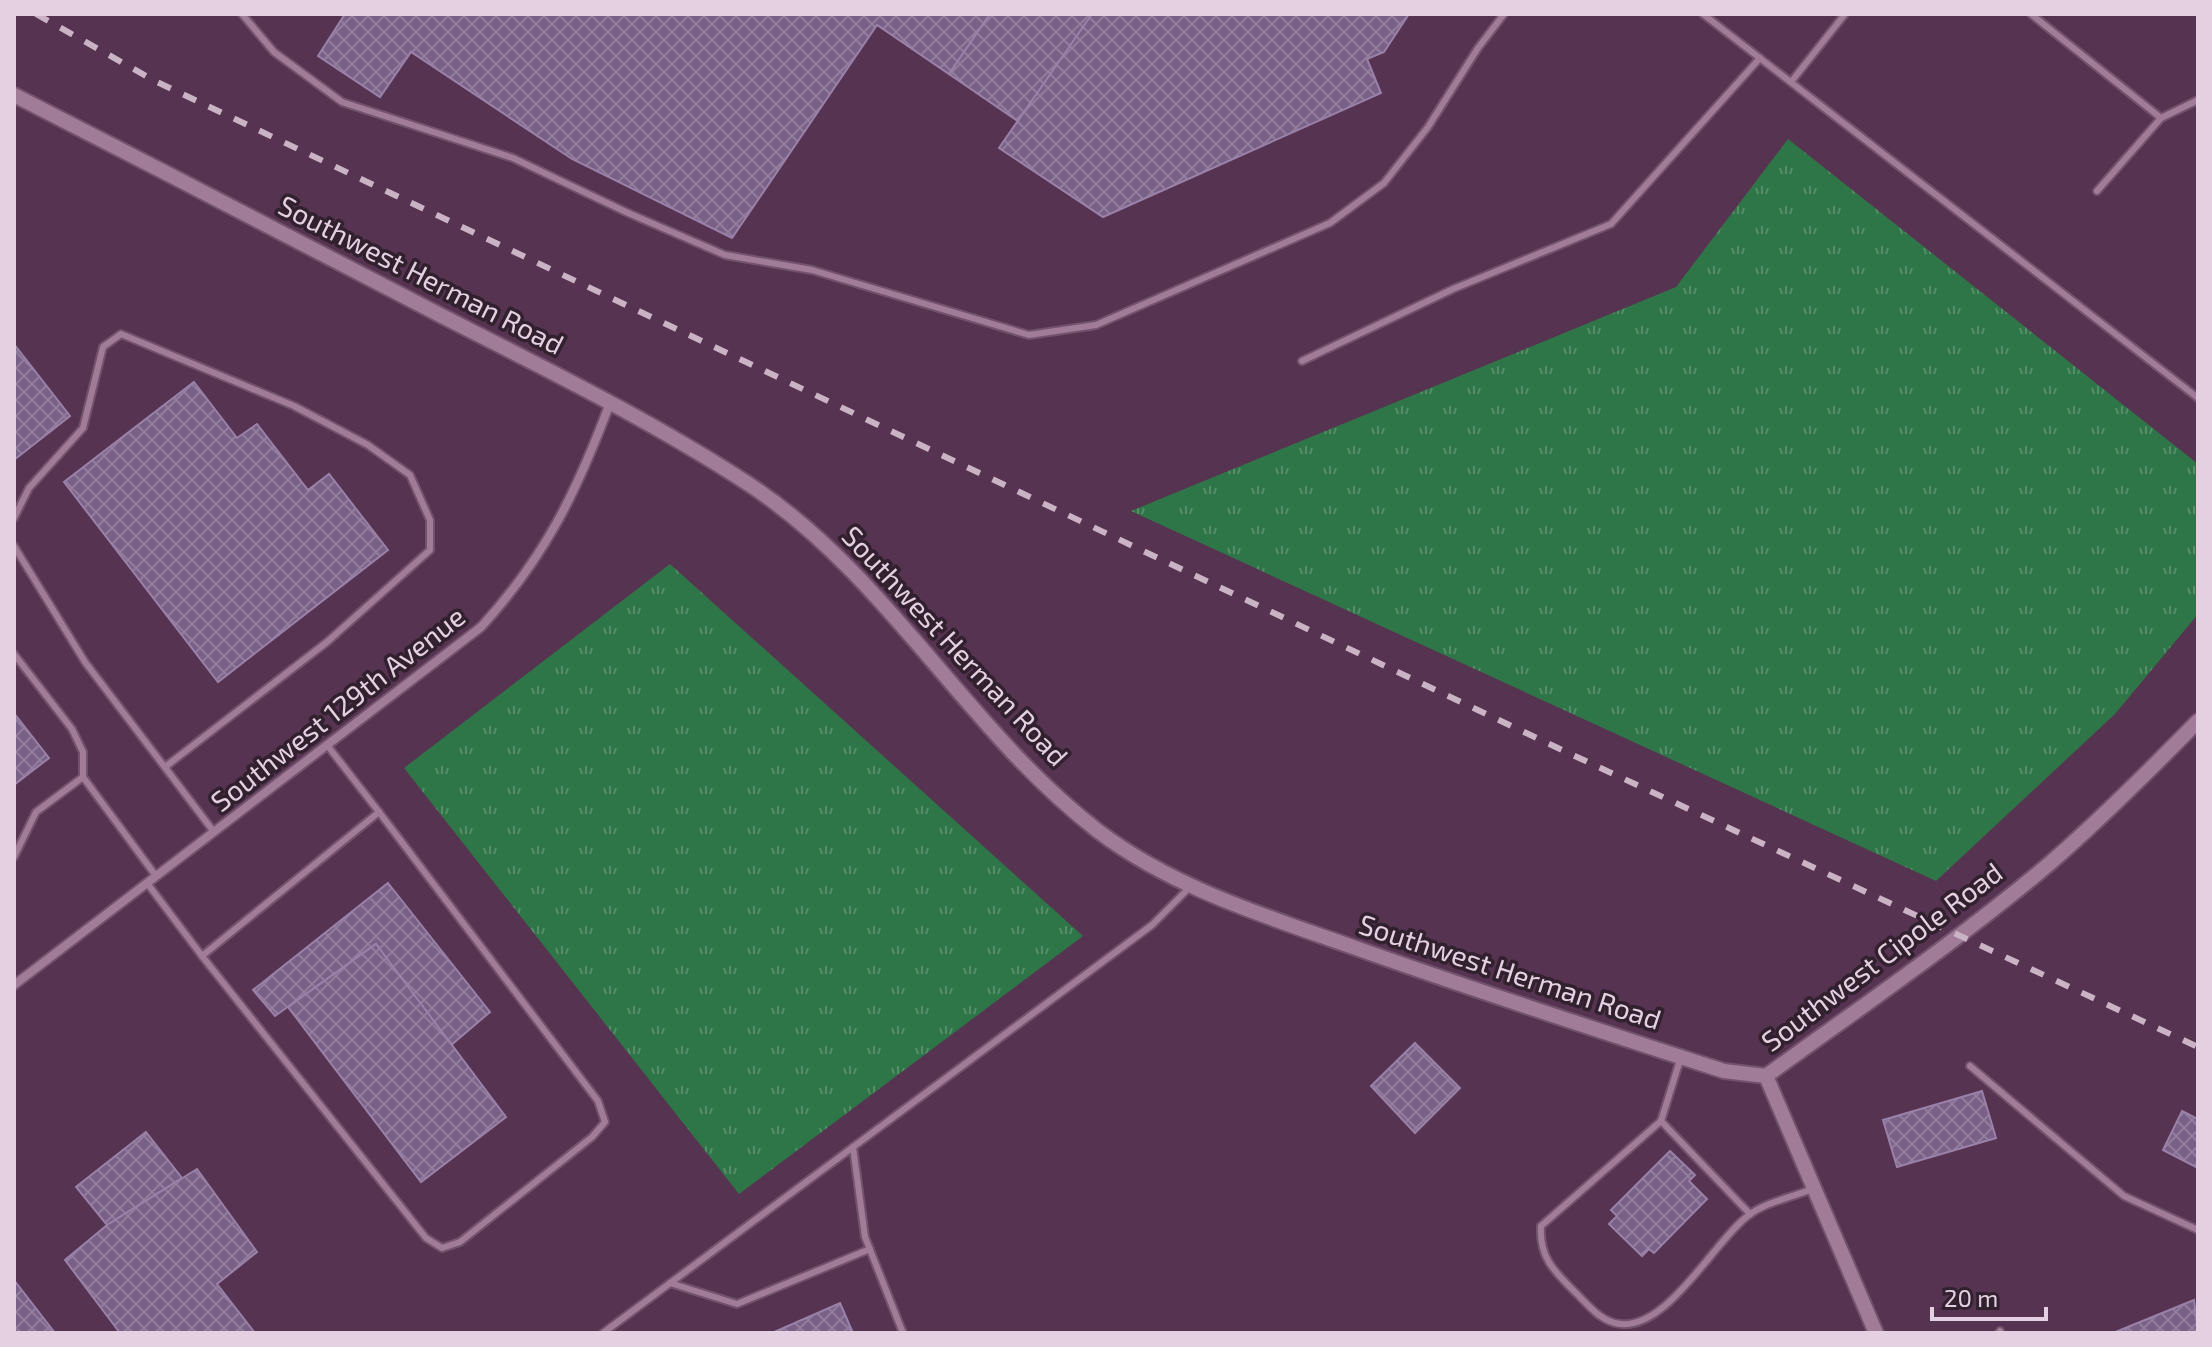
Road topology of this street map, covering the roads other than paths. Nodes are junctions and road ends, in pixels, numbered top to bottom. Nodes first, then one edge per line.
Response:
1 (242, 14) edge
2 (1504, 14) edge
3 (1703, 14) edge
4 (1845, 14) edge
5 (2031, 14) edge
6 (1760, 58) junction
7 (1791, 82) junction
8 (14, 95) edge
9 (2198, 100) edge
10 (2161, 118) junction
11 (2097, 191) dead end
12 (1302, 361) dead end
13 (2198, 398) edge
14 (610, 403) junction
15 (14, 518) edge
16 (14, 546) edge
17 (14, 654) edge
18 (2198, 721) edge
19 (327, 745) junction
20 (165, 767) junction
21 (83, 777) junction
22 (379, 812) junction
23 (214, 832) junction
24 (14, 857) edge
25 (156, 876) junction
26 (147, 883) junction
27 (1191, 886) junction
28 (202, 956) junction
29 (14, 985) edge
30 (1681, 1057) junction
31 (1970, 1066) dead end
32 (1766, 1076) junction
33 (1661, 1121) junction
34 (853, 1147) junction
35 (1814, 1188) junction
36 (1750, 1214) junction
37 (2198, 1230) edge
38 (870, 1249) junction
39 (670, 1283) junction
40 (603, 1333) edge
41 (903, 1333) edge
42 (1876, 1333) edge

1 - 2 lane
3 - 6 lane
4 - 7 lane
5 - 10 lane
6 - 7 lane
6 - 12 lane
7 - 13 lane
8 - 14 street, Southwest Herman Road
9 - 10 lane
10 - 11 lane
14 - 19 street, Southwest 129th Avenue
14 - 27 street, Southwest Herman Road
15 - 20 lane
16 - 20 lane
17 - 21 lane
18 - 32 street, Southwest Cipole Road
19 - 22 lane
19 - 23 street, Southwest 129th Avenue
20 - 23 lane
21 - 24 lane
21 - 25 lane
22 - 28 lane
22 - 28 lane
23 - 25 street, Southwest 129th Avenue
25 - 26 street, Southwest 129th Avenue
26 - 28 lane
26 - 29 street, Southwest 129th Avenue
27 - 30 street, Southwest Herman Road
27 - 34 lane
30 - 32 street, Southwest Herman Road
30 - 33 lane
31 - 37 lane
32 - 35 street, Southwest Cipole Road
33 - 36 lane
33 - 36 lane
34 - 38 lane
34 - 39 lane
35 - 36 lane
35 - 42 street, Southwest Cipole Road
38 - 39 lane
38 - 41 lane
39 - 40 lane

